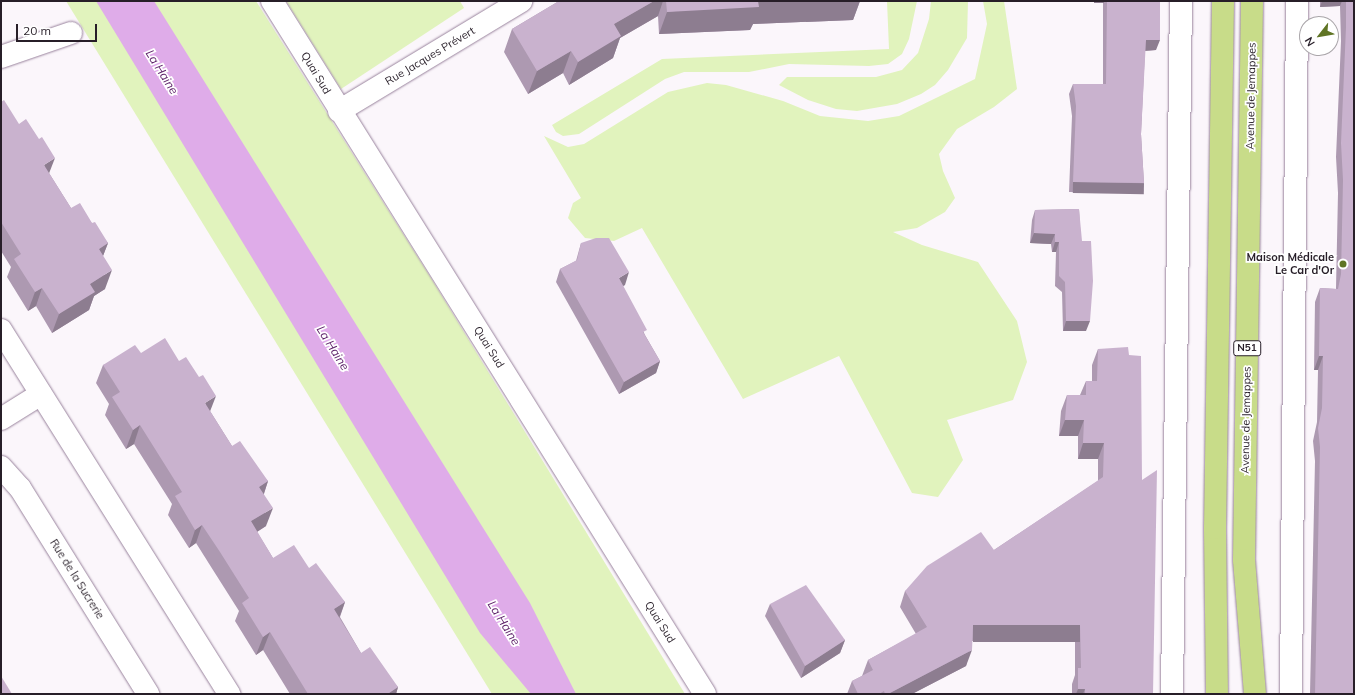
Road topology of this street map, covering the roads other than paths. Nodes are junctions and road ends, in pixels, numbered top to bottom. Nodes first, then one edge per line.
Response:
1 (272, 1) edge
2 (521, 1) edge
3 (1181, 1) edge
4 (1223, 1) edge
5 (1252, 1) edge
6 (1297, 1) edge
7 (71, 33) dead end
8 (1, 57) edge
9 (340, 111) junction
10 (1, 330) edge
11 (41, 394) junction
12 (1, 418) edge
13 (1, 467) edge
14 (148, 694) edge
15 (230, 694) edge
16 (705, 694) edge
17 (1172, 694) edge
18 (1217, 694) edge
19 (1254, 694) edge
20 (1291, 694) edge

1 - 9 street, Quai Sud
2 - 9 street, Rue Jacques Prévert
3 - 17 street
4 - 18 main road, N51
5 - 19 main road, Avenue de Jemappes / N51
6 - 20 street
7 - 8 street
9 - 16 street, Quai Sud
10 - 11 street
11 - 12 street
11 - 15 street
13 - 14 street, Rue de la Sucrerie

